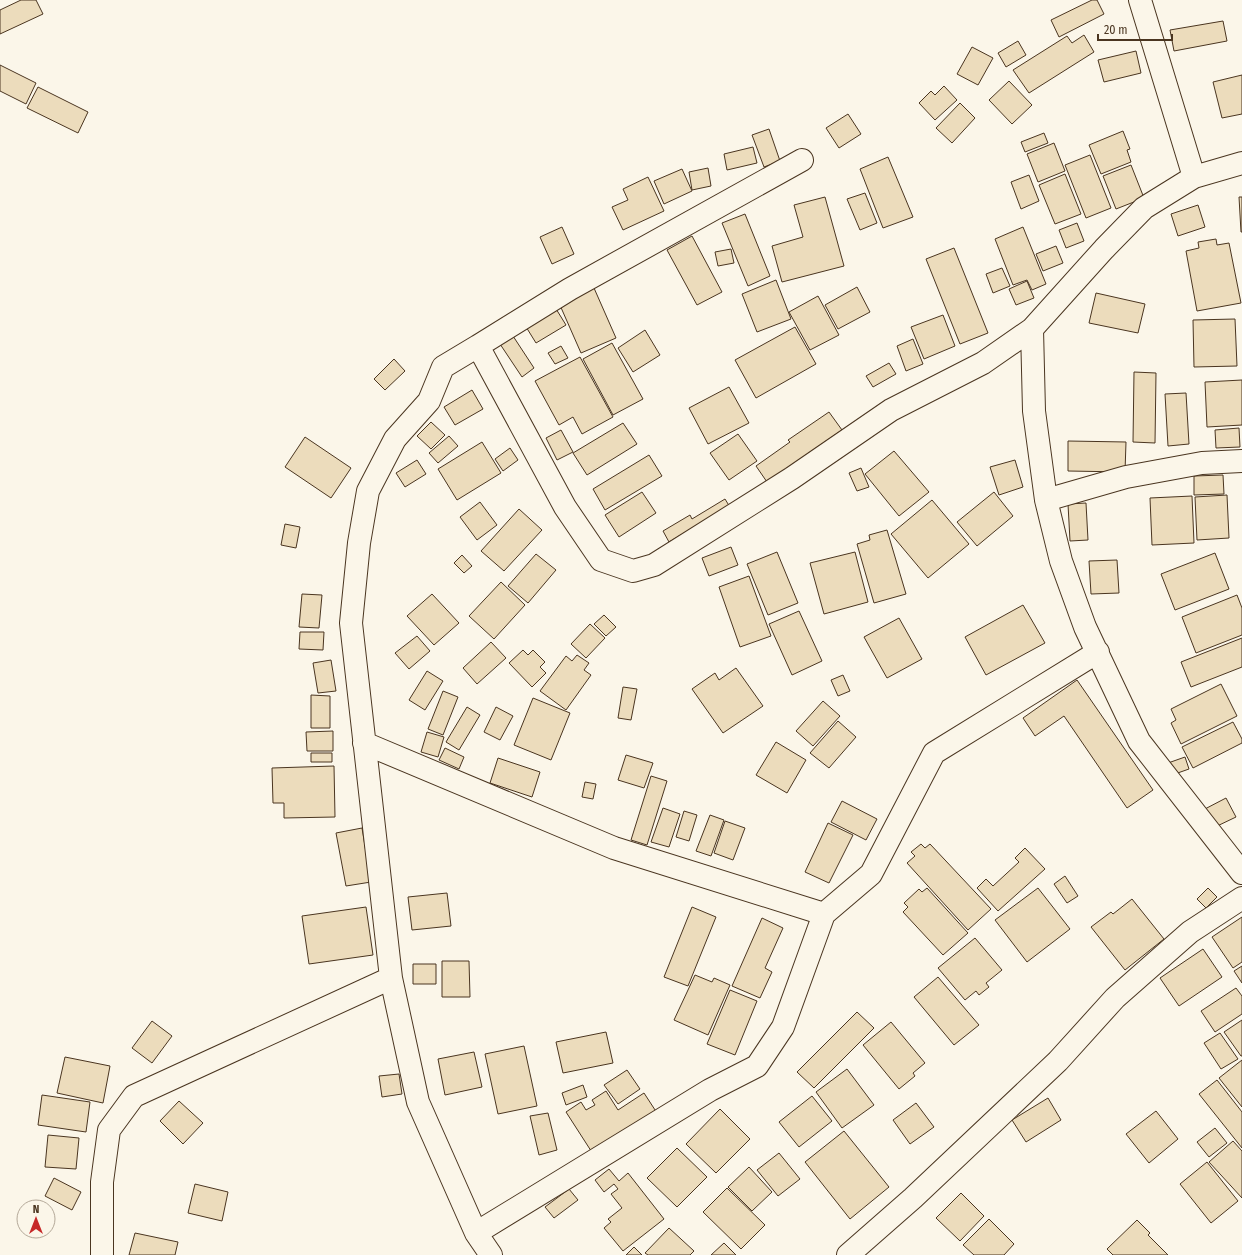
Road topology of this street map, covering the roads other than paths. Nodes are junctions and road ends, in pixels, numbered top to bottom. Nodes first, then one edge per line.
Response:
1 (1140, 0) edge
2 (802, 160) dead end
3 (1242, 163) edge
4 (1194, 177) junction
5 (1032, 329) junction
6 (478, 346) junction
7 (1242, 461) edge
8 (1046, 500) junction
9 (1098, 652) junction
10 (364, 743) junction
11 (1242, 873) edge
12 (1242, 898) edge
13 (824, 914) junction
14 (391, 978) junction
15 (476, 1232) junction
16 (102, 1255) edge
17 (491, 1255) edge
18 (848, 1255) edge

1 - 4 street
2 - 6 street
3 - 4 street
4 - 5 street
5 - 6 street
5 - 8 street
6 - 10 street
7 - 8 street
8 - 9 street
9 - 11 street
9 - 13 street
10 - 13 street
10 - 14 street
12 - 18 street
13 - 15 street
14 - 15 street
14 - 16 street
15 - 17 street

